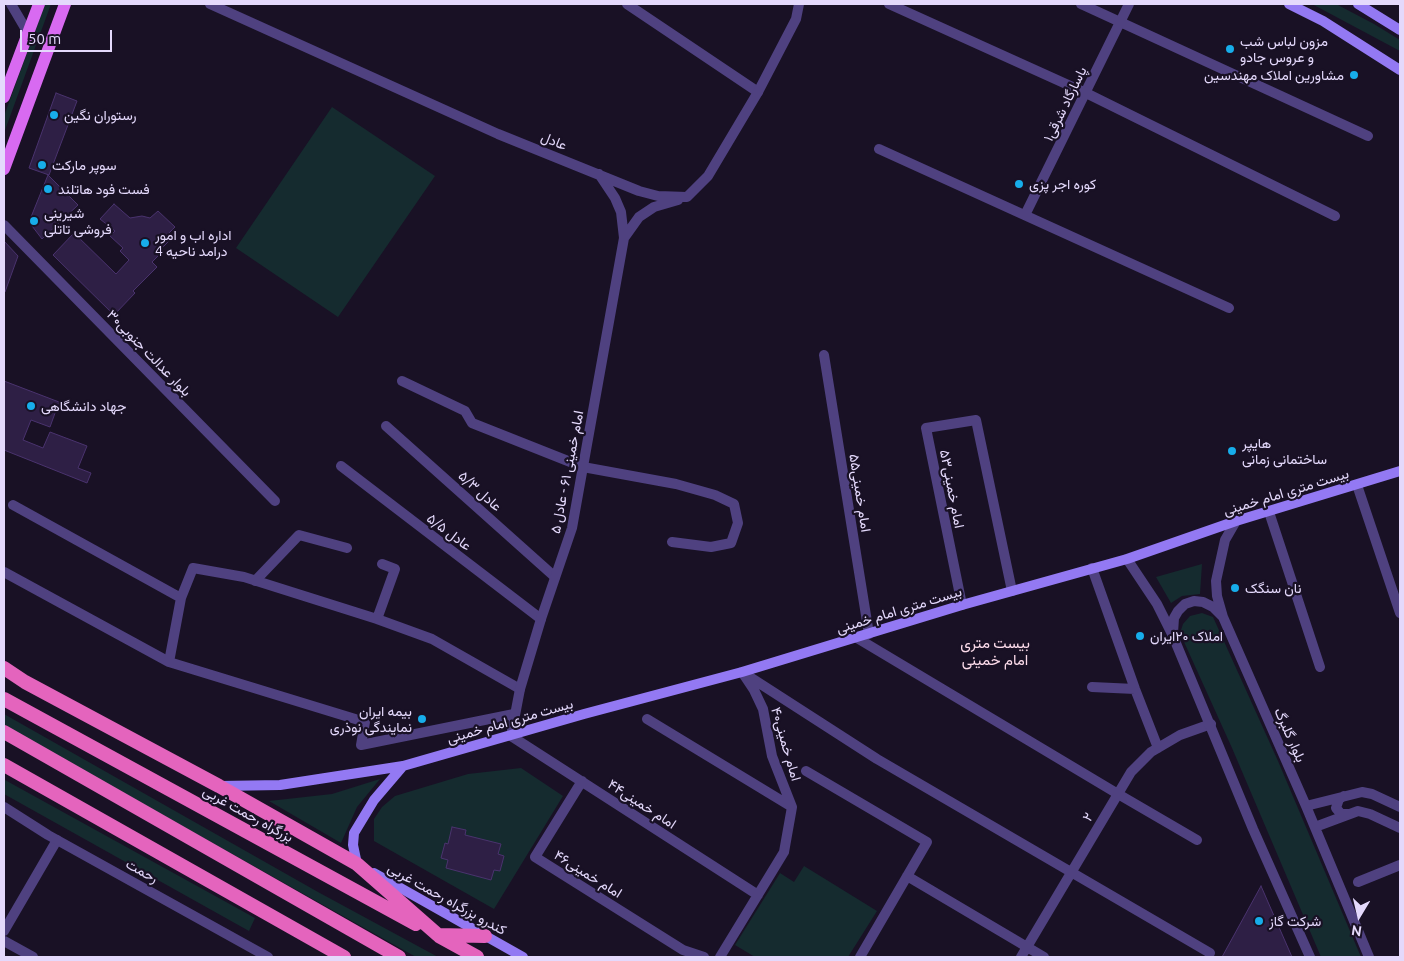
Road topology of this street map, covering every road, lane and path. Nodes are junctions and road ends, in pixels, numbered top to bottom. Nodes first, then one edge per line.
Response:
1 (11, 4) edge
2 (39, 4) edge
3 (65, 4) edge
4 (210, 4) edge
5 (627, 4) edge
6 (889, 4) edge
7 (1081, 4) edge
8 (1130, 4) edge
9 (1288, 4) edge
10 (1358, 4) edge
11 (796, 5) edge
12 (1121, 22) junction
13 (1400, 30) edge
14 (28, 33) junction
15 (1400, 70) edge
16 (5, 91) edge
17 (758, 92) junction
18 (1086, 93) junction
19 (1368, 136) dead end
20 (879, 149) dead end
21 (4, 168) edge
22 (598, 173) junction
23 (687, 197) junction
24 (1025, 215) junction
25 (1335, 216) dead end
26 (4, 225) edge
27 (624, 238) junction
28 (1229, 308) dead end
29 (824, 355) dead end
30 (402, 381) dead end
31 (386, 426) dead end
32 (341, 466) dead end
33 (583, 467) junction
34 (1400, 470) edge
35 (1356, 485) junction
36 (275, 501) dead end
37 (13, 504) dead end
38 (1270, 512) junction
39 (1236, 521) junction
40 (672, 542) dead end
41 (347, 548) dead end
42 (1127, 558) junction
43 (382, 564) dead end
44 (1092, 568) junction
45 (4, 572) edge
46 (555, 577) junction
47 (255, 581) junction
48 (1012, 591) junction
49 (181, 598) junction
50 (962, 605) junction
51 (1400, 613) edge
52 (1223, 617) junction
53 (377, 619) junction
54 (541, 619) junction
55 (869, 634) junction
56 (1174, 636) junction
57 (857, 638) junction
58 (169, 662) junction
59 (4, 668) edge
60 (1320, 668) dead end
61 (742, 672) junction
62 (1092, 687) dead end
63 (520, 689) junction
64 (1135, 689) junction
65 (4, 699) edge
66 (514, 714) junction
67 (647, 719) dead end
68 (1211, 724) junction
69 (4, 732) edge
70 (511, 736) junction
71 (1158, 748) junction
72 (4, 765) edge
73 (403, 766) junction
74 (806, 771) dead end
75 (582, 781) junction
76 (219, 786) junction
77 (1118, 794) junction
78 (1344, 796) junction
79 (1306, 806) junction
80 (4, 807) edge
81 (792, 807) junction
82 (1400, 807) edge
83 (1349, 814) junction
84 (1315, 827) junction
85 (1400, 828) edge
86 (56, 840) junction
87 (1197, 840) dead end
88 (357, 864) junction
89 (1400, 865) edge
90 (1071, 873) junction
91 (907, 876) junction
92 (1358, 882) dead end
93 (758, 895) junction
94 (4, 931) edge
95 (438, 936) junction
96 (485, 936) junction
97 (4, 941) edge
98 (1027, 947) junction
99 (1210, 954) dead end
100 (262, 956) edge
101 (724, 956) edge
102 (33, 957) edge
103 (344, 957) edge
104 (399, 957) edge
105 (477, 957) edge
106 (523, 957) edge
107 (704, 957) edge
108 (860, 957) edge
109 (1021, 957) edge
110 (1044, 957) edge
111 (1310, 957) edge
112 (1369, 957) edge

1 - 14 street
2 - 14 main road
3 - 21 main road
4 - 22 street, عادل
5 - 17 street
6 - 18 street
7 - 12 street
8 - 12 street, پاسارگاد شرقی۱
9 - 15 main road
10 - 13 main road
11 - 17 street
12 - 18 street, پاسارگاد شرقی۱
12 - 19 street
14 - 16 main road
17 - 23 street
18 - 24 street, پاسارگاد شرقی۱
18 - 25 street
20 - 24 street
22 - 23 street, عادل
22 - 27 street, امام خمینی ۶۱ - عادل ۵
23 - 27 street, امام خمینی ۶۱ - عادل ۵
24 - 28 street
26 - 36 street, بلوار عدالت جنوبی۳۰
27 - 33 street, امام خمینی ۶۱ - عادل ۵
29 - 55 street, امام خمینی۵۵
30 - 33 street
31 - 46 street, عادل ۵/۳
32 - 54 street, عادل ۵/۵
33 - 40 street
33 - 46 street, امام خمینی ۶۱ - عادل ۵
34 - 35 main road, بیست متری امام خمینی
35 - 38 main road, بیست متری امام خمینی
35 - 51 street
37 - 49 street
38 - 39 main road, بیست متری امام خمینی
38 - 60 street
39 - 42 main road, بیست متری امام خمینی
39 - 52 street, بلوار گلبرگ
41 - 47 street
42 - 44 main road, بیست متری امام خمینی
42 - 56 street
43 - 53 street
44 - 48 main road, بیست متری امام خمینی
44 - 64 street
45 - 58 street
46 - 54 street, امام خمینی ۶۱ - عادل ۵
47 - 49 street
47 - 53 street
48 - 50 main road, بیست متری امام خمینی
48 - 50 street, امام خمینی۵۳
49 - 58 street
50 - 55 main road, بیست متری امام خمینی
52 - 56 street
52 - 79 street, بلوار گلبرگ
53 - 63 street
54 - 63 street, امام خمینی ۶۱ - عادل ۵
55 - 57 main road, بیست متری امام خمینی
56 - 68 street
57 - 61 main road, بیست متری امام خمینی
57 - 77 street
58 - 66 street
59 - 76 highway
61 - 70 main road, بیست متری امام خمینی
61 - 81 street, امام خمینی۴۰
61 - 90 street
62 - 64 street
63 - 66 street, امام خمینی ۶۱ - عادل ۵
64 - 71 street
65 - 95 highway, بزرگراه رحمت غربی
66 - 70 street, امام خمینی ۶۱ - عادل ۵
67 - 81 street
68 - 71 street, ۲
68 - 111 street
69 - 104 highway
70 - 73 main road, بیست متری امام خمینی
70 - 75 street, ۴۴امام خمینی
71 - 77 street, ۲
72 - 103 highway
73 - 76 main road, بیست متری امام خمینی
73 - 88 main road
74 - 91 street
75 - 93 street, ۴۴امام خمینی
75 - 107 street, امام خمینی۴۶
76 - 88 highway
77 - 87 street
77 - 90 street, ۲
78 - 79 street
78 - 82 street
78 - 83 street
79 - 84 street, بلوار گلبرگ
80 - 86 street, رحمت
81 - 93 street
83 - 84 street
83 - 85 street
84 - 112 street, بلوار گلبرگ
86 - 94 street
86 - 100 street, رحمت
88 - 95 highway
88 - 96 main road, کندرو بزرگراه رحمت غربی
89 - 92 street
90 - 98 street, ۲
90 - 99 street
91 - 98 street
91 - 108 street
93 - 101 street
95 - 96 highway
95 - 105 highway, بزرگراه رحمت غربی
96 - 106 main road, کندرو بزرگراه رحمت غربی
97 - 102 street
98 - 109 street, ۲
98 - 110 street

